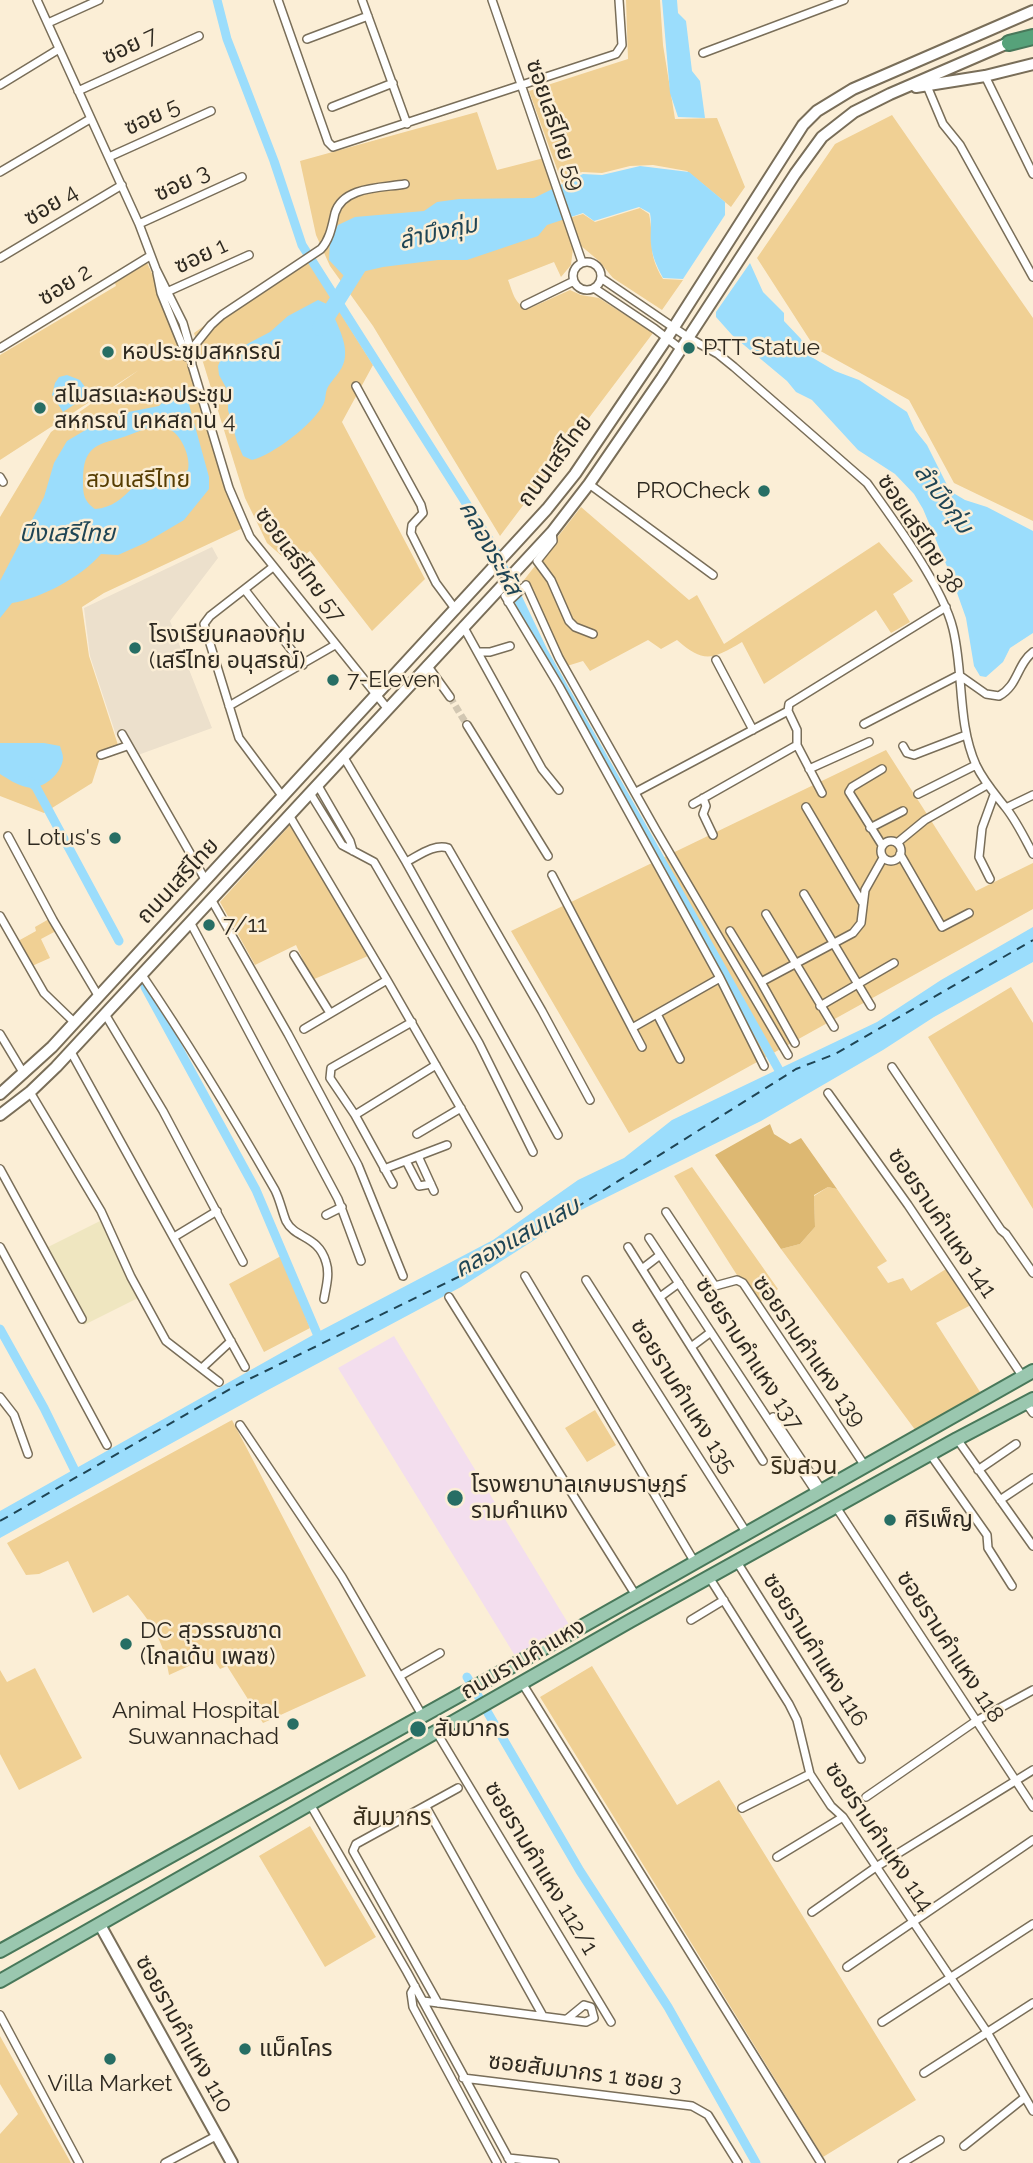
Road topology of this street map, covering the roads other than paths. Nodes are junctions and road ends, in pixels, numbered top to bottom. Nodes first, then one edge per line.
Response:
1 (37, 0) edge
2 (99, 0) edge
3 (278, 0) edge
4 (362, 0) edge
5 (492, 0) edge
6 (619, 0) edge
7 (815, 0) edge
8 (844, 0) edge
9 (819, 10) junction
10 (1033, 11) edge
11 (368, 16) junction
12 (48, 23) junction
13 (1033, 35) edge
14 (199, 36) dead end
15 (307, 38) dead end
16 (1009, 43) joint
17 (60, 49) junction
18 (703, 53) dead end
19 (1031, 68) edge
20 (985, 76) junction
21 (393, 83) junction
22 (0, 85) edge
23 (522, 86) junction
24 (927, 86) junction
25 (903, 89) junction
26 (78, 91) junction
27 (332, 107) dead end
28 (211, 111) dead end
29 (90, 119) junction
30 (407, 124) junction
31 (109, 158) junction
32 (0, 172) edge
33 (1033, 174) edge
34 (242, 177) dead end
35 (405, 184) dead end
36 (121, 185) junction
37 (139, 224) junction
38 (248, 255) dead end
39 (150, 256) junction
40 (0, 258) edge
41 (583, 262) junction
42 (156, 269) junction
43 (1033, 277) edge
44 (601, 278) junction
45 (574, 281) junction
46 (594, 288) junction
47 (169, 291) junction
48 (525, 305) dead end
49 (674, 328) junction
50 (667, 338) junction
51 (689, 338) junction
52 (0, 348) edge
53 (681, 349) junction
54 (189, 354) junction
55 (356, 386) dead end
56 (589, 484) junction
57 (552, 531) junction
58 (273, 567) junction
59 (713, 575) dead end
60 (245, 590) junction
61 (504, 598) junction
62 (946, 607) junction
63 (456, 610) junction
64 (463, 626) junction
65 (593, 634) dead end
66 (335, 645) junction
67 (510, 646) dead end
68 (478, 652) junction
69 (1033, 652) edge
70 (716, 660) dead end
71 (303, 665) junction
72 (427, 665) junction
73 (959, 675) junction
74 (376, 696) junction
75 (450, 697) tunnel mouth
76 (229, 706) junction
77 (387, 708) junction
78 (788, 710) junction
79 (864, 724) dead end
80 (467, 725) tunnel mouth
81 (753, 730) junction
82 (122, 734) dead end
83 (966, 736) junction
84 (869, 742) dead end
85 (797, 745) junction
86 (127, 746) junction
87 (903, 747) dead end
88 (101, 755) dead end
89 (343, 756) junction
90 (976, 765) junction
91 (809, 769) junction
92 (882, 769) dead end
93 (987, 785) junction
94 (313, 788) junction
95 (559, 790) dead end
96 (636, 792) junction
97 (821, 793) dead end
98 (918, 794) dead end
99 (995, 795) junction
100 (1033, 795) edge
101 (283, 797) junction
102 (703, 798) junction
103 (693, 804) dead end
104 (806, 807) dead end
105 (1006, 808) junction
106 (903, 811) dead end
107 (289, 815) junction
108 (870, 828) junction
109 (654, 831) junction
110 (713, 835) dead end
111 (8, 836) dead end
112 (642, 838) junction
113 (897, 843) junction
114 (882, 845) junction
115 (900, 854) junction
116 (1033, 854) edge
117 (548, 856) dead end
118 (883, 858) junction
119 (406, 862) junction
120 (552, 875) dead end
121 (990, 879) dead end
122 (206, 882) junction
123 (804, 894) dead end
124 (211, 900) junction
125 (862, 902) junction
126 (766, 914) dead end
127 (969, 914) dead end
128 (0, 916) edge
129 (190, 922) junction
130 (730, 931) dead end
131 (834, 943) junction
132 (294, 955) dead end
133 (794, 964) junction
134 (894, 964) dead end
135 (142, 975) junction
136 (720, 978) junction
137 (387, 980) junction
138 (761, 982) junction
139 (858, 984) junction
140 (99, 997) junction
141 (820, 1006) junction
142 (871, 1006) dead end
143 (330, 1013) junction
144 (105, 1014) junction
145 (657, 1014) junction
146 (412, 1022) junction
147 (75, 1023) junction
148 (834, 1027) dead end
149 (632, 1028) junction
150 (304, 1029) dead end
151 (0, 1034) edge
152 (795, 1043) dead end
153 (642, 1046) dead end
154 (71, 1052) junction
155 (788, 1055) dead end
156 (680, 1059) dead end
157 (436, 1065) junction
158 (764, 1066) dead end
159 (892, 1067) dead end
160 (24, 1074) junction
161 (30, 1092) junction
162 (828, 1093) dead end
163 (0, 1094) edge
164 (590, 1100) dead end
165 (461, 1108) junction
166 (0, 1115) edge
167 (355, 1115) junction
168 (417, 1134) dead end
169 (558, 1135) dead end
170 (447, 1145) dead end
171 (533, 1152) dead end
172 (418, 1156) junction
173 (406, 1161) junction
174 (0, 1169) edge
175 (384, 1169) junction
176 (393, 1184) dead end
177 (342, 1207) junction
178 (518, 1208) dead end
179 (217, 1211) junction
180 (666, 1212) dead end
181 (326, 1215) dead end
182 (174, 1237) junction
183 (649, 1238) dead end
184 (0, 1247) edge
185 (628, 1247) dead end
186 (660, 1255) junction
187 (361, 1261) dead end
188 (243, 1262) dead end
189 (642, 1269) junction
190 (1033, 1273) edge
191 (403, 1276) dead end
192 (525, 1276) dead end
193 (586, 1280) dead end
194 (679, 1283) junction
195 (449, 1297) dead end
196 (660, 1297) junction
197 (324, 1299) dead end
198 (82, 1319) dead end
199 (711, 1332) junction
200 (231, 1341) junction
201 (691, 1347) junction
202 (245, 1367) dead end
203 (202, 1368) junction
204 (1028, 1374) edge
205 (219, 1381) dead end
206 (0, 1396) edge
207 (976, 1404) junction
208 (1031, 1405) edge
209 (773, 1417) dead end
210 (987, 1422) junction
211 (240, 1424) dead end
212 (957, 1439) junction
213 (1016, 1444) dead end
214 (107, 1445) dead end
215 (28, 1454) dead end
216 (930, 1454) junction
217 (763, 1461) dead end
218 (865, 1466) junction
219 (978, 1470) junction
220 (1033, 1478) edge
221 (819, 1491) junction
222 (1000, 1500) junction
223 (835, 1507) junction
224 (746, 1532) junction
225 (1030, 1537) edge
226 (1033, 1546) edge
227 (694, 1561) junction
228 (737, 1562) junction
229 (709, 1577) junction
230 (1012, 1586) dead end
231 (635, 1594) junction
232 (724, 1600) junction
233 (691, 1620) dead end
234 (440, 1653) dead end
235 (400, 1676) junction
236 (522, 1683) junction
237 (1033, 1690) edge
238 (422, 1715) junction
239 (976, 1721) junction
240 (437, 1733) junction
241 (861, 1759) dead end
242 (1033, 1770) edge
243 (810, 1774) junction
244 (1016, 1782) junction
245 (458, 1788) dead end
246 (866, 1797) dead end
247 (310, 1804) junction
248 (426, 1807) junction
249 (1033, 1807) edge
250 (742, 1808) dead end
251 (842, 1817) junction
252 (1033, 1840) edge
253 (777, 1857) dead end
254 (151, 1866) junction
255 (876, 1867) junction
256 (163, 1888) junction
257 (811, 1912) dead end
258 (913, 1923) junction
259 (1033, 1924) edge
260 (100, 1925) junction
261 (0, 1951) edge
262 (847, 1967) dead end
263 (952, 1978) junction
264 (0, 1981) edge
265 (415, 1986) junction
266 (423, 2001) junction
267 (438, 2003) junction
268 (1033, 2003) edge
269 (0, 2015) edge
270 (543, 2016) junction
271 (567, 2019) dead end
272 (611, 2022) dead end
273 (882, 2022) dead end
274 (987, 2032) junction
275 (455, 2062) junction
276 (445, 2069) junction
277 (924, 2073) dead end
278 (463, 2078) junction
279 (1024, 2098) junction
280 (1033, 2111) edge
281 (216, 2136) junction
282 (940, 2140) dead end
283 (964, 2146) dead end
284 (510, 2160) edge
285 (79, 2163) edge
286 (164, 2163) edge
287 (232, 2163) edge
288 (497, 2163) edge
289 (555, 2163) edge
290 (738, 2163) edge
291 (821, 2163) edge
292 (902, 2163) edge

1 - 12 street, ซอยเสรีไทย 57
2 - 12 street
3 - 30 street
4 - 11 street
5 - 23 street, ซอยเสรีไทย 59
6 - 23 street
7 - 9 street
8 - 9 street
9 - 18 street
10 - 49 main road, ถนนเสรีไทย
11 - 15 street
11 - 21 street
12 - 17 street, ซอยเสรีไทย 57
13 - 16 highway
14 - 26 street, ซอย 7
16 - 25 main road, ถนนเสรีไทย
17 - 22 street
17 - 26 street, ซอยเสรีไทย 57
19 - 20 main road
20 - 24 main road
20 - 33 street
21 - 27 street
21 - 30 street
23 - 30 street
23 - 41 street, ซอยเสรีไทย 59
24 - 25 main road
24 - 43 street
25 - 51 main road, ถนนเสรีไทย
26 - 29 street, ซอยเสรีไทย 57
28 - 31 street, ซอย 5
29 - 31 street, ซอยเสรีไทย 57
29 - 32 street
31 - 36 street, ซอยเสรีไทย 57
34 - 37 street, ซอย 3
35 - 54 street
36 - 37 street, ซอยเสรีไทย 57
36 - 40 street, ซอย 4
37 - 39 street, ซอยเสรีไทย 57
38 - 47 street, ซอย 1
39 - 42 street, ซอยเสรีไทย 57
39 - 52 street, ซอย 2
41 - 44 street, ซอยเสรีไทย 59
41 - 45 street
42 - 47 street, ซอยเสรีไทย 57
42 - 54 street, ซอยเสรีไทย 57
44 - 46 street
44 - 49 street, ซอยเสรีไทย 59
45 - 46 street
45 - 48 street
46 - 50 street
47 - 54 street, ซอยเสรีไทย 57
49 - 50 main road, ถนนเสรีไทย
49 - 51 street, ซอยเสรีไทย 38
50 - 53 street
50 - 63 main road, ถนนเสรีไทย
51 - 53 main road, ถนนเสรีไทย
51 - 62 street, ซอยเสรีไทย 38
53 - 56 main road, ถนนเสรีไทย
54 - 58 street, ซอยเสรีไทย 57
55 - 63 street
56 - 57 main road, ถนนเสรีไทย
56 - 59 street
57 - 61 main road, ถนนเสรีไทย
57 - 65 street
58 - 60 street
58 - 66 street, ซอยเสรีไทย 57
60 - 71 street
60 - 76 street
61 - 64 main road, ถนนเสรีไทย
61 - 96 street
61 - 112 street
62 - 73 street, ซอยเสรีไทย 38
62 - 78 street
63 - 74 main road, ถนนเสรีไทย
64 - 68 street
64 - 72 main road, ถนนเสรีไทย
66 - 71 street
66 - 74 street, ซอยเสรีไทย 57
67 - 68 street
68 - 95 street
69 - 73 street
70 - 81 street
71 - 76 street
72 - 75 street
72 - 77 main road, ถนนเสรีไทย
73 - 79 street
73 - 83 street, ซอยเสรีไทย 38
74 - 77 street, ซอยเสรีไทย 57
74 - 101 main road, ถนนเสรีไทย
76 - 101 street
77 - 89 main road, ถนนเสรีไทย
78 - 81 street
78 - 85 street
80 - 117 street
81 - 96 street
82 - 86 street
83 - 87 street
83 - 90 street, ซอยเสรีไทย 38
84 - 91 street
85 - 91 street
85 - 102 street
86 - 88 street
86 - 122 street
89 - 94 main road, ถนนเสรีไทย
89 - 119 street
90 - 93 street, ซอยเสรีไทย 38
90 - 98 street
91 - 97 street
92 - 108 street
93 - 99 street, ซอยเสรีไทย 38
93 - 113 street
94 - 107 main road, ถนนเสรีไทย
94 - 171 street
96 - 109 street
99 - 105 street, ซอยเสรีไทย 38
99 - 121 street
100 - 105 street
101 - 122 main road, ถนนเสรีไทย
102 - 103 street
102 - 110 street
104 - 125 street
105 - 116 street, ซอยเสรีไทย 38
106 - 108 street
107 - 124 main road, ถนนเสรีไทย
107 - 137 street
108 - 114 street
109 - 112 street
109 - 155 street
111 - 140 street
112 - 136 street
113 - 114 street
113 - 115 street
114 - 118 street
115 - 118 street
115 - 127 street
118 - 125 street
119 - 164 street
119 - 169 street
120 - 149 street
122 - 140 main road, ถนนเสรีไทย
123 - 131 street
124 - 129 main road, ถนนเสรีไทย
124 - 191 street
125 - 131 street
126 - 133 street
128 - 147 street
129 - 135 main road, ถนนเสรีไทย
129 - 177 street
130 - 138 street
131 - 133 street
131 - 139 street
132 - 143 street
133 - 138 street
133 - 141 street
134 - 139 street
135 - 144 main road, ถนนเสรีไทย
135 - 197 street
136 - 145 street
136 - 158 street
137 - 143 street
137 - 146 street
138 - 152 street
139 - 141 street
139 - 142 street
140 - 147 main road, ถนนเสรีไทย
141 - 148 street
143 - 150 street
144 - 154 main road, ถนนเสรีไทย
144 - 179 street
145 - 149 street
145 - 156 street
146 - 157 street
146 - 167 street
147 - 160 main road, ถนนเสรีไทย
149 - 153 street
151 - 160 street
154 - 161 main road, ถนนเสรีไทย
154 - 182 street
157 - 165 street
157 - 167 street
159 - 190 street
160 - 163 main road, ถนนเสรีไทย
161 - 166 main road, ถนนเสรีไทย
161 - 203 street
162 - 204 street, ซอยรามคำแหง 141
165 - 168 street
165 - 178 street
167 - 175 street
170 - 172 street
172 - 173 street
172 - 173 street
173 - 175 street
174 - 198 street
175 - 176 street
177 - 181 street
177 - 187 street
179 - 182 street
179 - 188 street
180 - 218 street, ซอยรามคำแหง 139
182 - 200 street
183 - 186 street, ซอยรามคำแหง 137
184 - 214 street
185 - 189 street
186 - 189 street
186 - 194 street, ซอยรามคำแหง 137
189 - 196 street
192 - 227 street
193 - 224 street, ซอยรามคำแหง 135
194 - 196 street
194 - 199 street, ซอยรามคำแหง 137
195 - 231 street
196 - 201 street
199 - 201 street
199 - 221 street, ซอยรามคำแหง 137
200 - 202 street
200 - 203 street
201 - 217 street
203 - 205 street
204 - 207 main road, ถนนรามคำแหง
206 - 215 street
207 - 210 main road
207 - 218 main road, ถนนรามคำแหง
208 - 210 main road, ถนนรามคำแหง
209 - 221 street
210 - 212 main road, ถนนรามคำแหง
211 - 235 street
212 - 216 main road, ถนนรามคำแหง
212 - 219 street
213 - 219 street
216 - 223 main road, ถนนรามคำแหง
216 - 230 street
218 - 221 main road, ถนนรามคำแหง
219 - 222 street
220 - 222 street
221 - 224 main road, ถนนรามคำแหง
222 - 225 street
223 - 228 main road, ถนนรามคำแหง
223 - 239 street, ซอยรามคำแหง 118
224 - 227 main road, ถนนรามคำแหง
225 - 226 street
227 - 231 main road, ถนนรามคำแหง
228 - 229 main road, ถนนรามคำแหง
228 - 241 street, ซอยรามคำแหง 116
229 - 232 street, ซอยรามคำแหง 114
229 - 236 main road, ถนนรามคำแหง
231 - 238 main road, ถนนรามคำแหง
232 - 233 street
232 - 243 street, ซอยรามคำแหง 114
234 - 235 street
235 - 238 street
236 - 240 main road, ถนนรามคำแหง
236 - 291 street
237 - 239 street
238 - 254 main road, ถนนรามคำแหง
239 - 244 street, ซอยรามคำแหง 118
239 - 246 street
240 - 247 main road, ถนนรามคำแหง
240 - 272 street, ซอยรามคำแหง 112/1
242 - 244 street
243 - 250 street
243 - 251 street, ซอยรามคำแหง 114
244 - 249 street, ซอยรามคำแหง 118
244 - 255 street
245 - 248 street
247 - 256 main road, ถนนรามคำแหง
247 - 265 street
248 - 267 street
248 - 270 street
251 - 253 street
251 - 255 street, ซอยรามคำแหง 114
252 - 258 street
254 - 256 main road
254 - 261 main road, ถนนรามคำแหง
255 - 257 street
255 - 258 street, ซอยรามคำแหง 114
256 - 260 main road, ถนนรามคำแหง
258 - 262 street
258 - 263 street, ซอยรามคำแหง 114
259 - 263 street
260 - 264 main road, ถนนรามคำแหง
260 - 281 main road, ซอยรามคำแหง 110
263 - 273 street
263 - 274 street, ซอยรามคำแหง 114
265 - 266 street
265 - 276 street
266 - 267 street
266 - 275 street
267 - 270 street
268 - 274 street
269 - 285 street
270 - 271 street
274 - 277 street
274 - 279 street, ซอยรามคำแหง 114
275 - 276 street
275 - 278 street
276 - 288 street
278 - 284 street
278 - 290 street, ซอยสัมมากร 1 ซอย 3
279 - 280 street, ซอยรามคำแหง 114
279 - 283 street
281 - 286 street
281 - 287 main road, ซอยรามคำแหง 110
282 - 292 street
284 - 289 street

